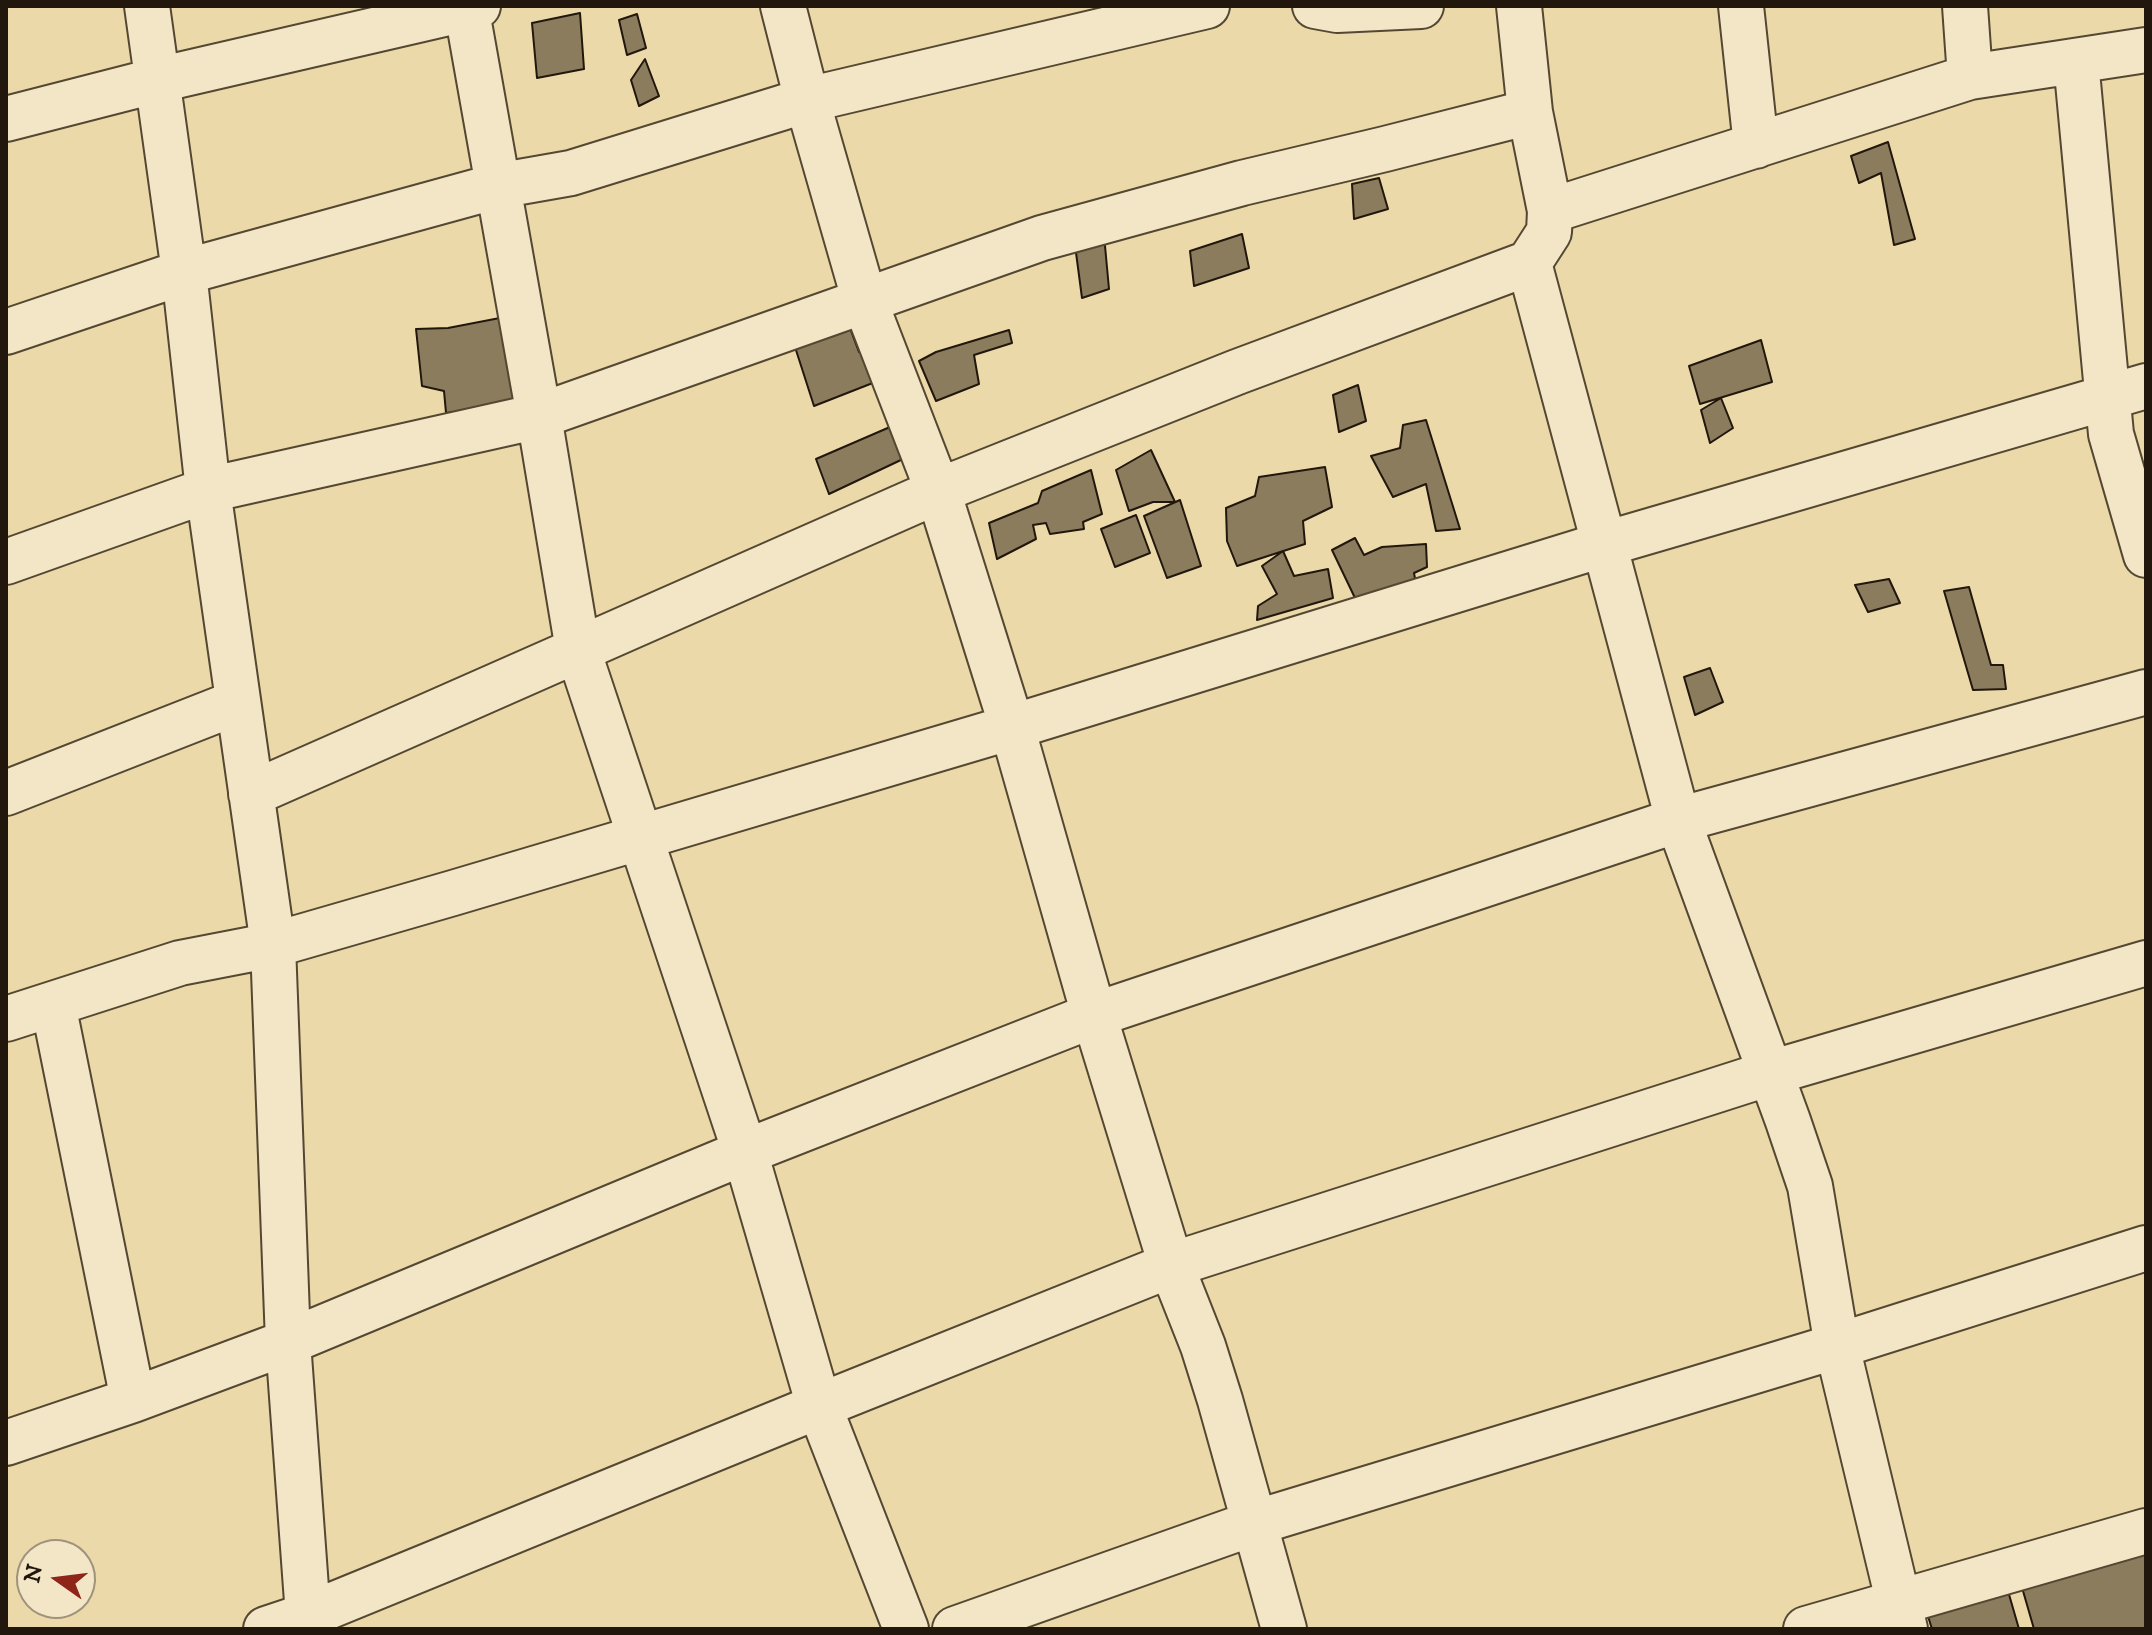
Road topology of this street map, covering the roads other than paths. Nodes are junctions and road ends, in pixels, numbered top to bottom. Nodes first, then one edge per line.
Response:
1 (147, 6) edge
2 (783, 6) edge
3 (1207, 6) edge
4 (1315, 6) edge
5 (1421, 6) edge
6 (1519, 6) edge
7 (1741, 6) edge
8 (1965, 6) edge
9 (470, 7) edge
10 (2146, 50) edge
11 (2076, 61) junction
12 (1970, 77) junction
13 (158, 80) junction
14 (807, 100) junction
15 (1530, 112) junction
16 (6, 119) edge
17 (1756, 146) junction
18 (497, 186) junction
19 (1550, 211) junction
20 (1529, 263) junction
21 (184, 272) junction
22 (865, 302) junction
23 (6, 332) edge
24 (2126, 391) edge
25 (539, 416) junction
26 (208, 490) junction
27 (938, 491) junction
28 (1605, 544) junction
29 (2146, 555) edge
30 (6, 562) edge
31 (578, 650) junction
32 (2146, 692) edge
33 (238, 702) junction
34 (1012, 727) junction
35 (6, 793) edge
36 (251, 794) junction
37 (1678, 820) junction
38 (640, 836) junction
39 (273, 945) junction
40 (2146, 963) edge
41 (53, 1004) junction
42 (1094, 1015) junction
43 (6, 1019) edge
44 (1770, 1073) junction
45 (745, 1152) junction
46 (2146, 1248) edge
47 (1171, 1265) junction
48 (288, 1342) junction
49 (1837, 1346) junction
50 (133, 1400) junction
51 (819, 1406) junction
52 (6, 1443) edge
53 (1254, 1523) junction
54 (2146, 1531) edge
55 (1901, 1616) edge
56 (309, 1622) edge
57 (266, 1629) edge
58 (906, 1629) edge
59 (955, 1629) edge
60 (1284, 1629) edge
61 (1806, 1629) edge

1 - 13 street
2 - 14 street
3 - 14 street
4 - 5 street
6 - 15 street
7 - 17 street
8 - 12 street
9 - 13 street
9 - 18 street
10 - 11 street
11 - 12 street
11 - 24 street
12 - 17 street
13 - 16 street
13 - 21 street
14 - 18 street
14 - 22 street
15 - 19 street
15 - 22 street
17 - 19 street
18 - 21 street
18 - 25 street
19 - 20 street
20 - 27 street
20 - 28 street
21 - 23 street
21 - 26 street
22 - 25 street
22 - 27 street
24 - 28 street
24 - 29 street
25 - 26 street
25 - 31 street
26 - 30 street
26 - 33 street
27 - 31 street
27 - 34 street
28 - 34 street
28 - 37 street
31 - 36 street
31 - 38 street
32 - 37 street
33 - 35 street
33 - 36 street
34 - 38 street
34 - 42 street
36 - 39 street
37 - 42 street
37 - 44 street
38 - 39 street
38 - 45 street
39 - 41 street
39 - 48 street
40 - 44 street
41 - 43 street
41 - 50 street
42 - 45 street
42 - 47 street
44 - 47 street
44 - 49 street
45 - 48 street
45 - 51 street
46 - 49 street
47 - 51 street
47 - 53 street
48 - 50 street
48 - 56 street
49 - 53 street
49 - 55 street
50 - 52 street
51 - 56 street
51 - 58 street
53 - 59 street
53 - 60 street
54 - 55 street
55 - 61 street
56 - 57 street

